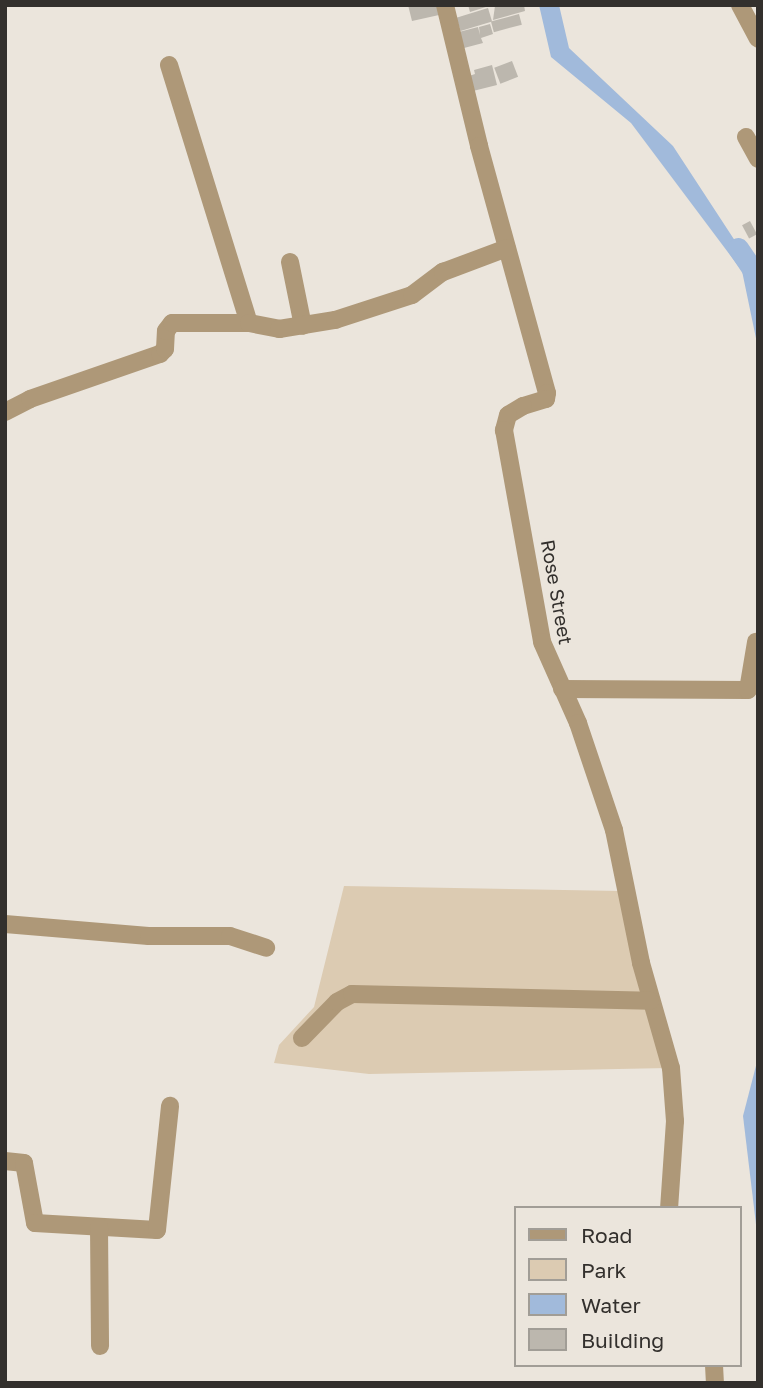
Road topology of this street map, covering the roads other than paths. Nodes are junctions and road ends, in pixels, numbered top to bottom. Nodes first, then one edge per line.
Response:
1 (445, 5) edge
2 (740, 5) edge
3 (758, 39) edge
4 (169, 65) dead end
5 (746, 137) dead end
6 (758, 159) edge
7 (507, 248) junction
8 (290, 262) dead end
9 (249, 323) junction
10 (303, 326) junction
11 (5, 412) edge
12 (756, 642) edge
13 (562, 689) junction
14 (5, 925) edge
15 (266, 948) dead end
16 (650, 1001) junction
17 (303, 1038) dead end
18 (170, 1106) dead end
19 (5, 1161) edge
20 (669, 1206) edge
21 (99, 1227) junction
22 (100, 1346) dead end

1 - 7 street, Rose Street
2 - 3 street
4 - 9 street
5 - 6 street
7 - 10 street
7 - 13 street, Rose Street
8 - 10 street
9 - 10 street
9 - 11 street
12 - 13 street
13 - 16 street, Rose Street
14 - 15 street
16 - 17 street
16 - 20 street, Rose Street
18 - 21 street
19 - 21 street
21 - 22 street

